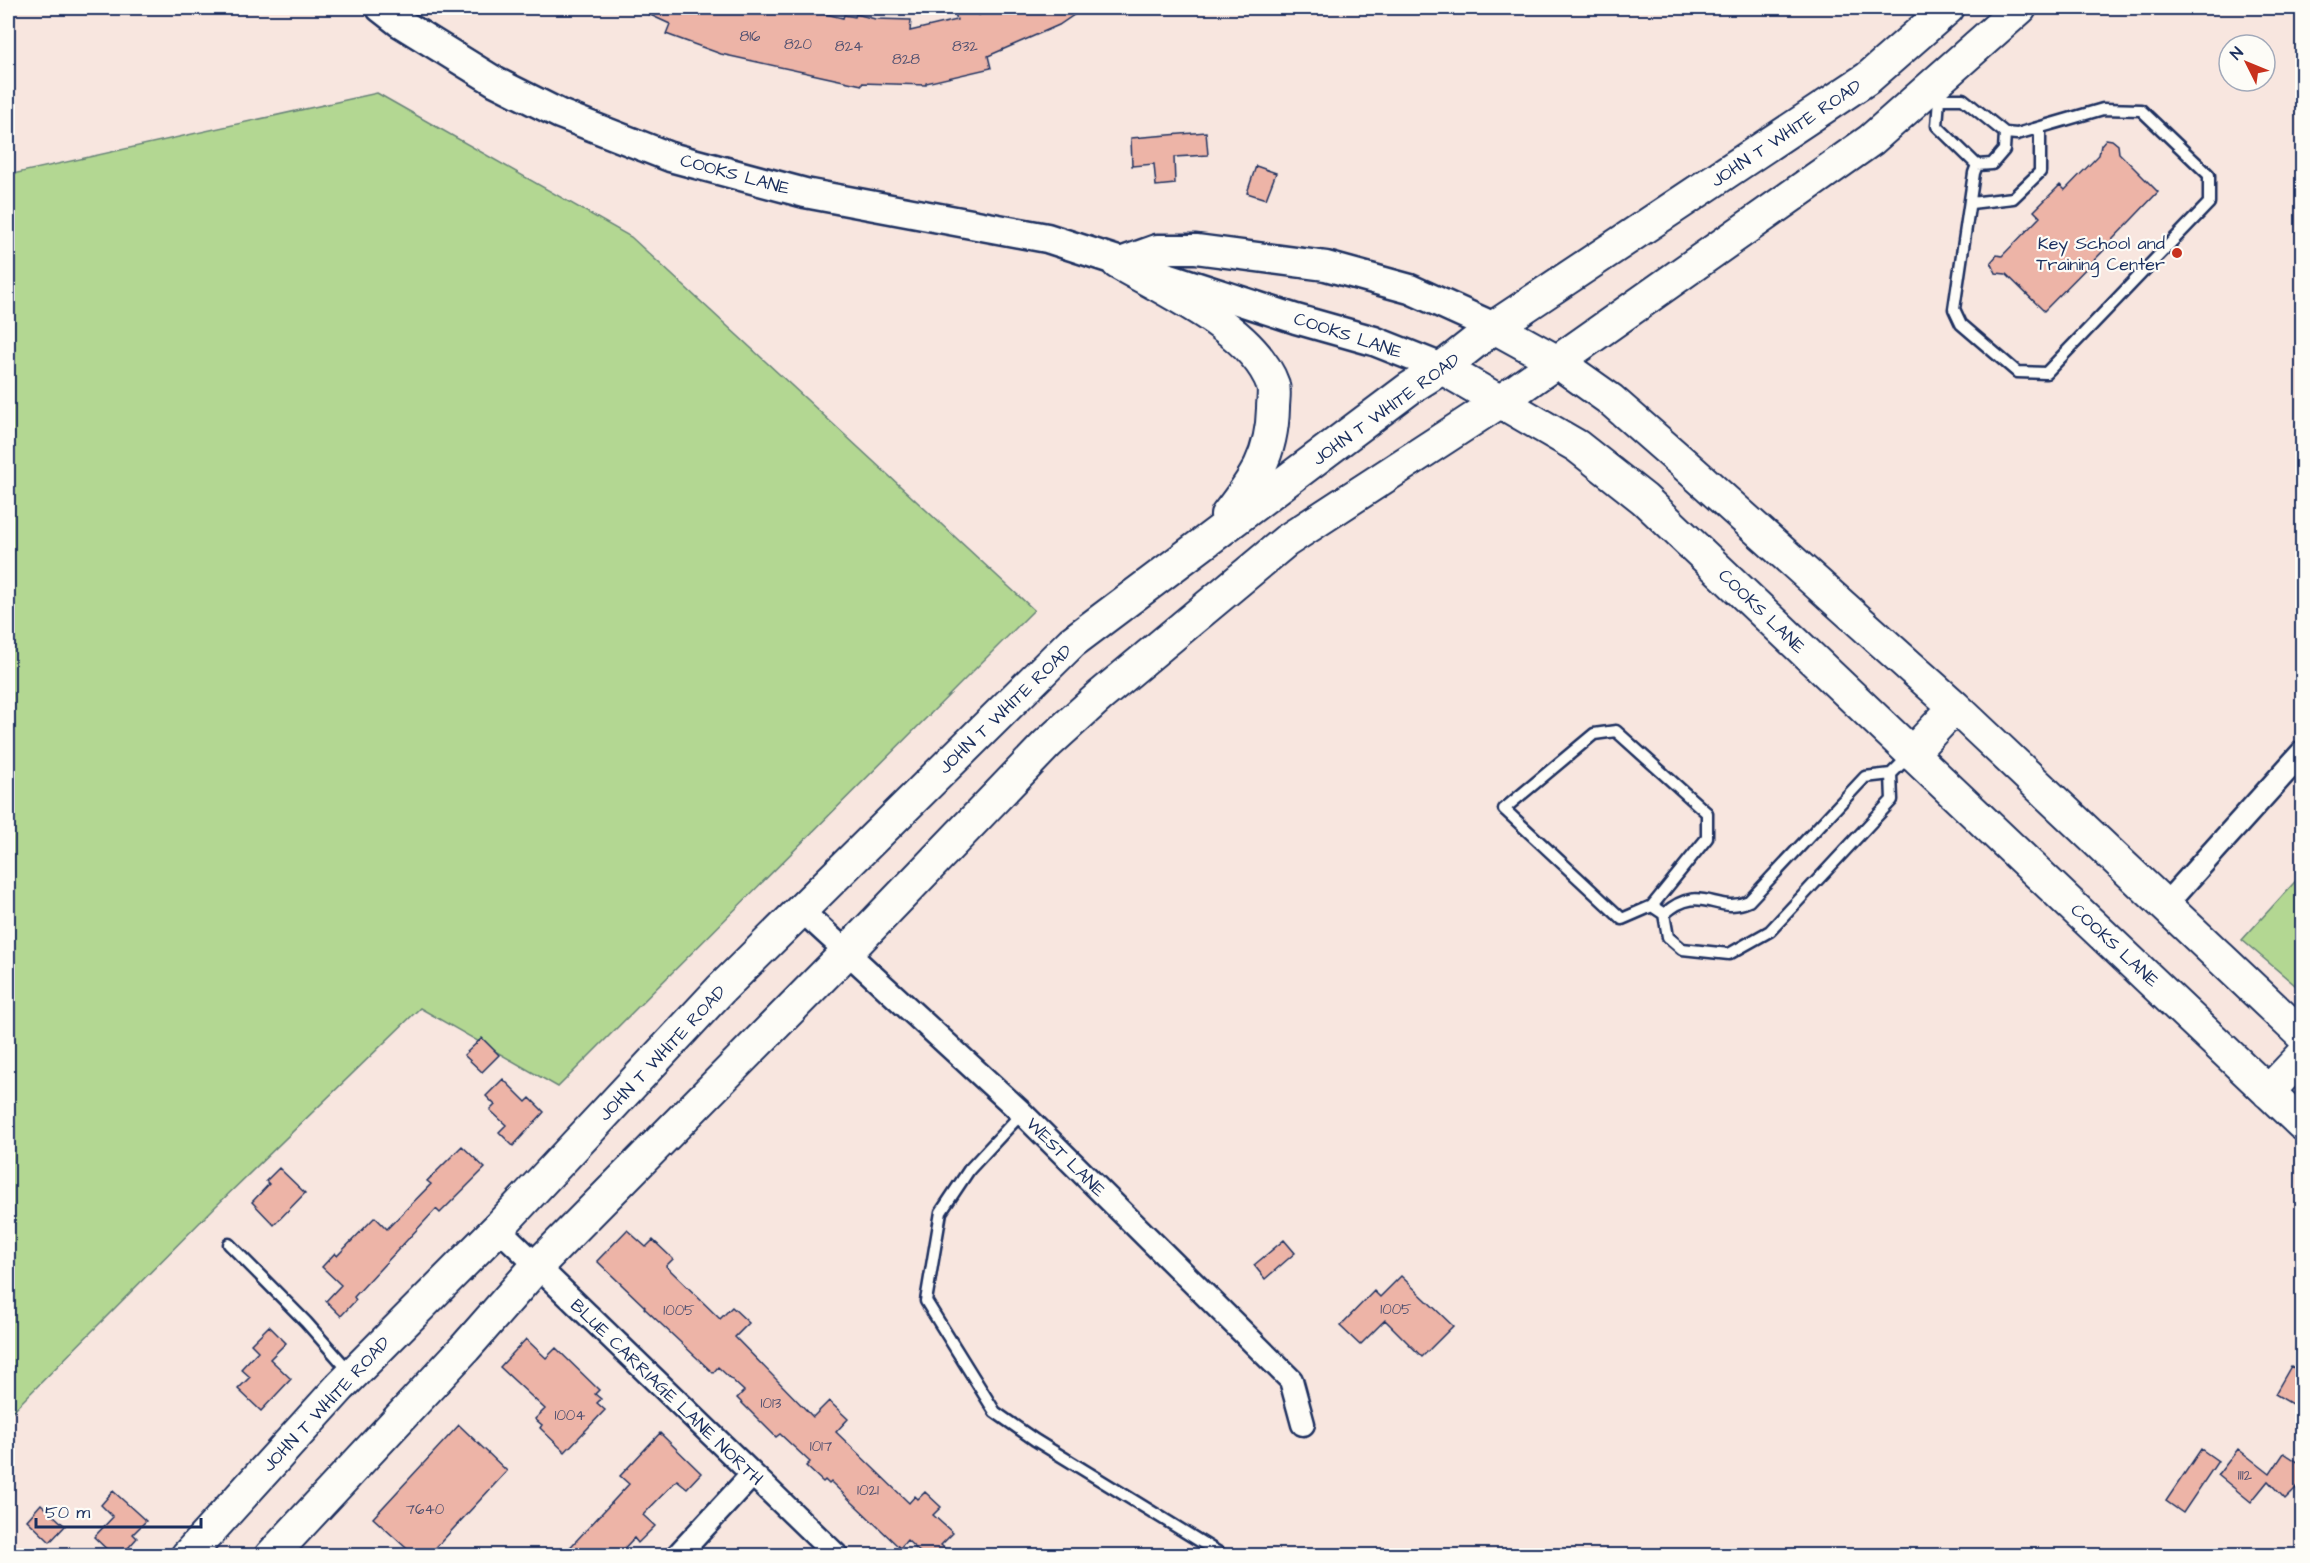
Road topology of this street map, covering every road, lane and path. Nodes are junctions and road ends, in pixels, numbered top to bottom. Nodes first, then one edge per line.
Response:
1 (1948, 8) edge
2 (2020, 8) edge
3 (396, 12) edge
4 (1934, 94) junction
5 (2040, 128) junction
6 (2005, 133) junction
7 (1977, 165) junction
8 (1971, 203) junction
9 (1118, 263) junction
10 (1494, 327) junction
11 (1556, 361) junction
12 (1442, 368) junction
13 (1501, 401) junction
14 (1203, 546) junction
15 (1955, 707) junction
16 (2302, 753) edge
17 (1901, 764) junction
18 (2166, 904) junction
19 (1652, 906) junction
20 (801, 910) junction
21 (1664, 914) junction
22 (848, 952) junction
23 (2302, 1035) edge
24 (2302, 1056) edge
25 (2268, 1092) junction
26 (1022, 1113) junction
27 (2302, 1124) edge
28 (498, 1228) junction
29 (229, 1244) dead end
30 (537, 1266) junction
31 (352, 1374) junction
32 (1303, 1424) dead end
33 (752, 1475) junction
34 (187, 1556) edge
35 (271, 1556) edge
36 (677, 1556) edge
37 (837, 1556) edge
38 (1224, 1556) edge

1 - 10 main road, JOHN T WHITE ROAD
2 - 4 main road
3 - 9 street, COOKS LANE
4 - 6 lane
4 - 7 lane
4 - 11 main road
5 - 6 lane
5 - 8 lane
5 - 8 lane
6 - 7 lane
7 - 8 lane
9 - 10 street
9 - 12 street, COOKS LANE
9 - 14 main road
10 - 11 main road
10 - 12 main road, JOHN T WHITE ROAD
11 - 13 main road
11 - 15 main road
12 - 13 main road, COOKS LANE
12 - 14 main road, JOHN T WHITE ROAD
13 - 17 main road, COOKS LANE
13 - 22 main road
14 - 20 main road, JOHN T WHITE ROAD
15 - 17 main road
15 - 18 main road
16 - 18 street
17 - 21 lane
17 - 21 lane
17 - 25 main road, COOKS LANE
18 - 23 main road
19 - 19 lane
19 - 21 lane
20 - 22 street, WEST LANE
20 - 28 main road, JOHN T WHITE ROAD
22 - 26 street, WEST LANE
22 - 30 main road
24 - 25 main road
25 - 27 main road, COOKS LANE
26 - 32 street, WEST LANE
26 - 38 lane
28 - 30 street, BLUE CARRIAGE LANE NORTH
28 - 31 main road, JOHN T WHITE ROAD
29 - 31 lane
30 - 33 street, BLUE CARRIAGE LANE NORTH
30 - 35 main road
31 - 34 main road, JOHN T WHITE ROAD
33 - 36 street
33 - 37 street, BLUE CARRIAGE LANE NORTH

